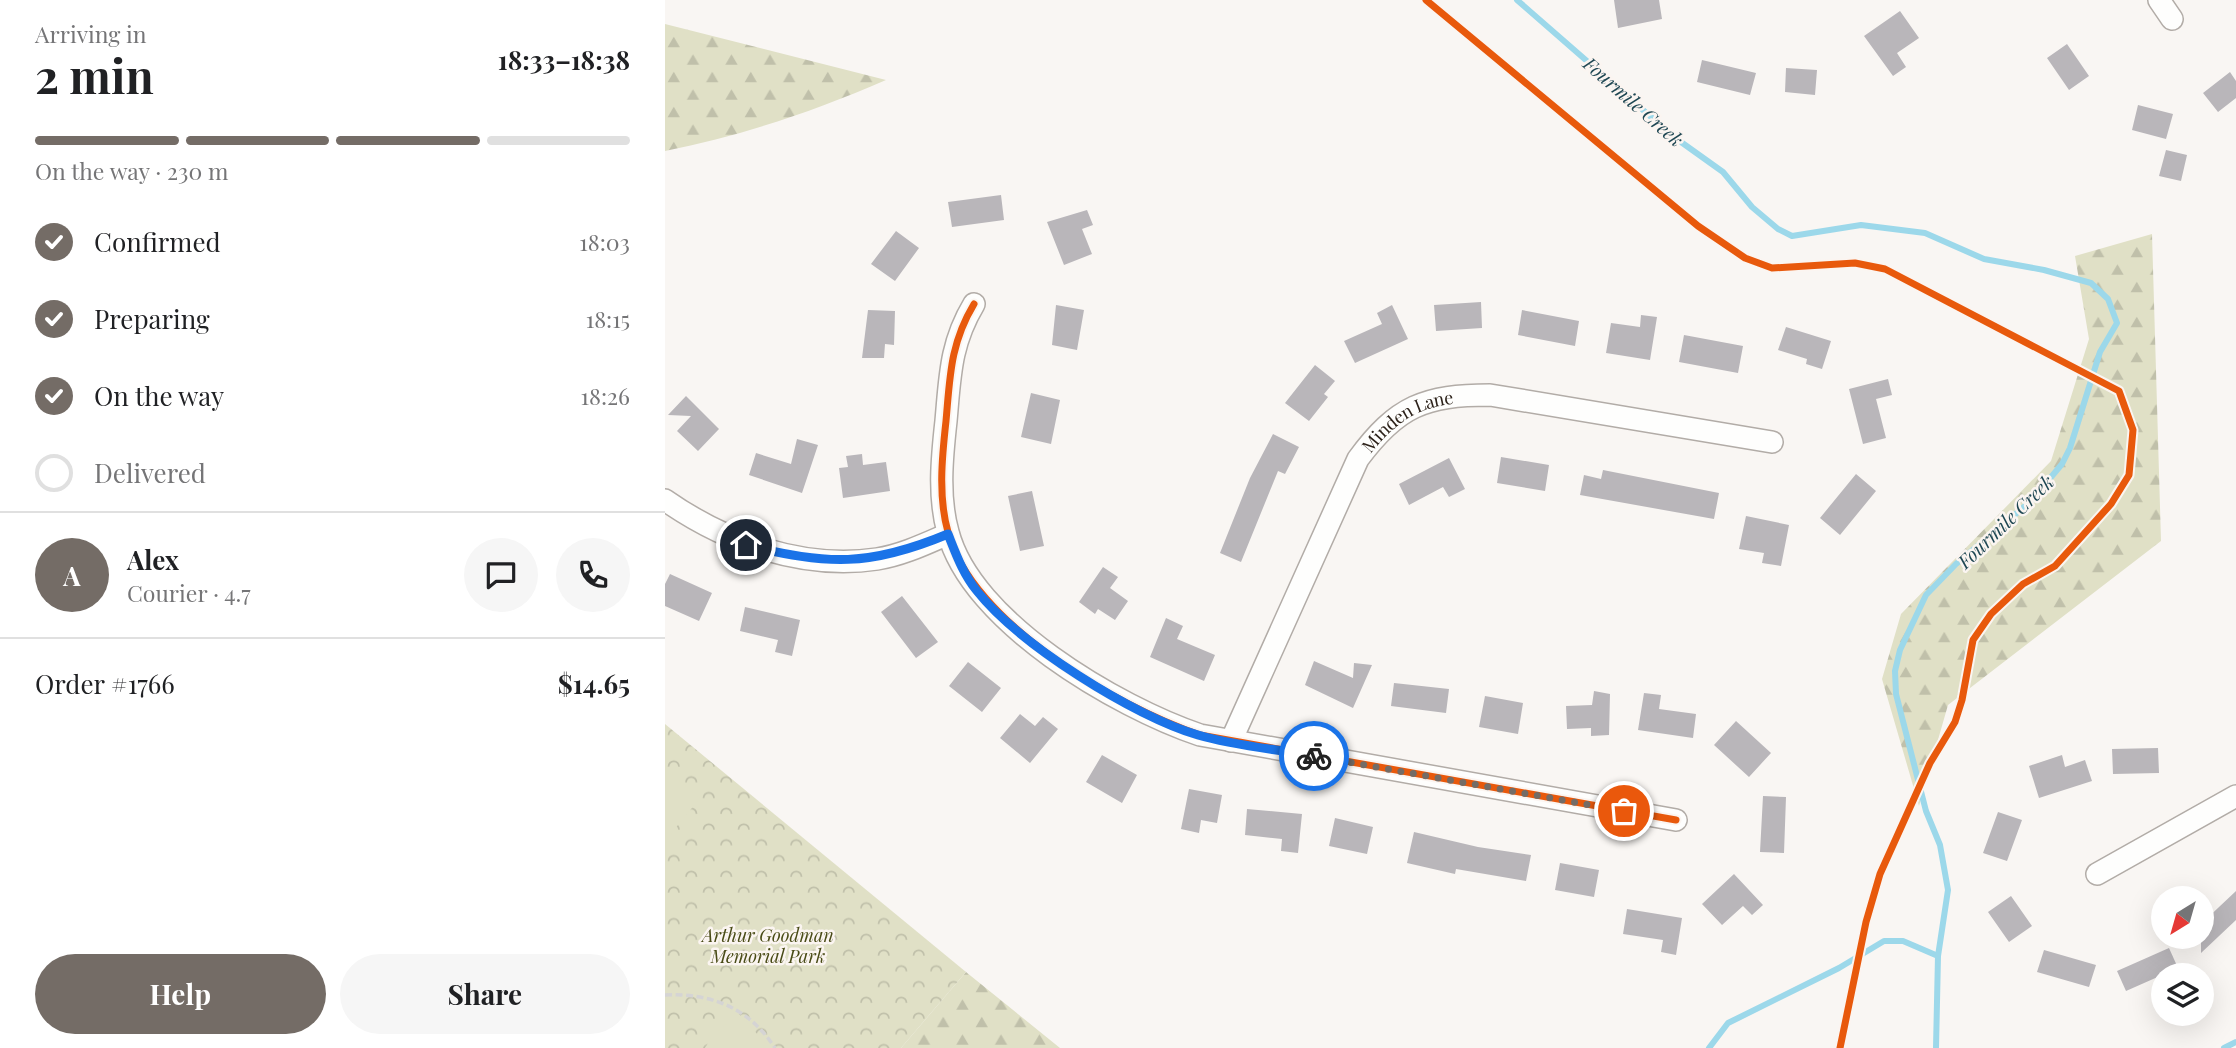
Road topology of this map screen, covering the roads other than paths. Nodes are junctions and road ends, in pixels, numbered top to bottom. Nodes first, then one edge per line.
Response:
1 (2159, 0) edge
2 (2172, 19) dead end
3 (974, 304) dead end
4 (1772, 442) dead end
5 (665, 500) edge
6 (948, 534) junction
7 (1231, 741) junction
8 (2236, 796) edge
9 (1676, 820) dead end
10 (2097, 874) dead end

1 - 2 street
3 - 6 street
4 - 7 street, Minden Lane
5 - 6 street
6 - 7 street
7 - 9 street
8 - 10 street

